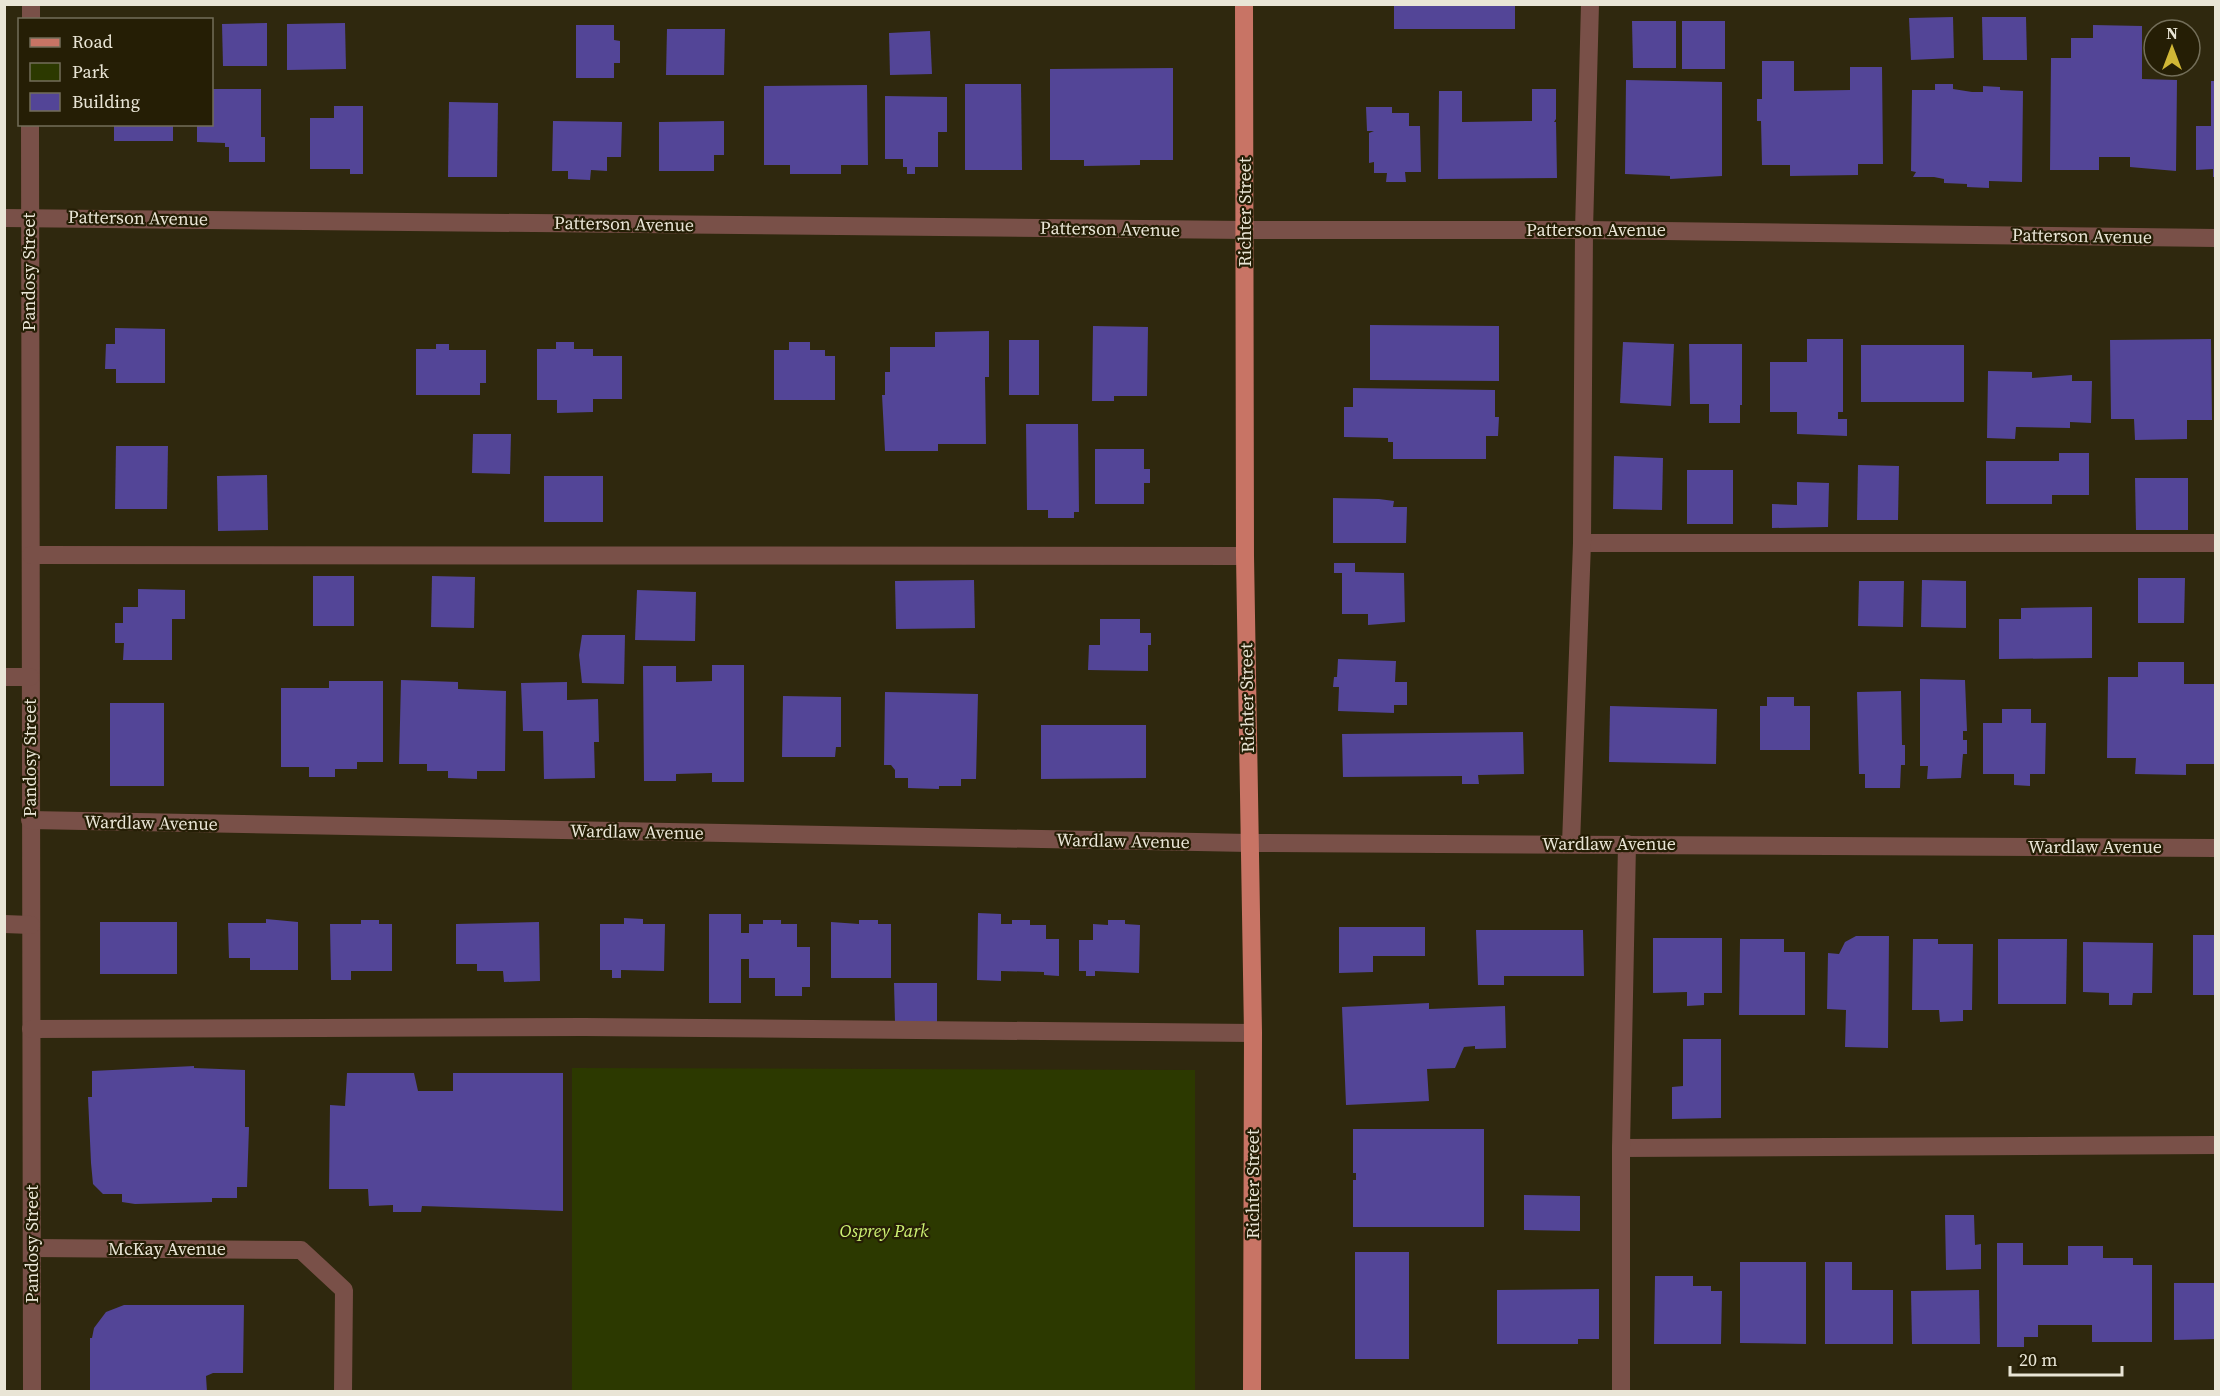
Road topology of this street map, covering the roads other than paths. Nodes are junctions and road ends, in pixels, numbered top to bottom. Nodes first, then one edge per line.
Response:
1 (1244, 4) edge
2 (1590, 4) edge
3 (30, 126) edge
4 (29, 217) junction
5 (4, 218) edge
6 (1246, 230) junction
7 (1584, 230) junction
8 (2216, 238) edge
9 (1582, 543) junction
10 (2216, 543) edge
11 (31, 555) junction
12 (1245, 556) junction
13 (4, 677) edge
14 (30, 677) junction
15 (30, 820) junction
16 (1249, 843) junction
17 (1571, 844) junction
18 (1627, 844) junction
19 (2216, 848) edge
20 (4, 924) edge
21 (31, 925) junction
22 (31, 1029) junction
23 (1253, 1033) junction
24 (2216, 1145) edge
25 (1621, 1148) junction
26 (33, 1248) junction
27 (32, 1392) edge
28 (343, 1392) edge
29 (1252, 1392) edge
30 (1621, 1392) edge

1 - 6 main road, Richter Street
2 - 7 street
3 - 4 street, Pandosy Street
4 - 5 street, Patterson Avenue
4 - 6 street, Patterson Avenue
4 - 11 street, Pandosy Street
6 - 7 street, Patterson Avenue
6 - 12 main road, Richter Street
7 - 8 street, Patterson Avenue
7 - 9 street
9 - 10 street
9 - 17 street
11 - 12 street
11 - 14 street, Pandosy Street
12 - 16 main road, Richter Street
13 - 14 street
14 - 15 street, Pandosy Street
15 - 16 street, Wardlaw Avenue
15 - 21 street, Pandosy Street
16 - 17 street, Wardlaw Avenue
16 - 23 main road, Richter Street
17 - 18 street, Wardlaw Avenue
18 - 19 street, Wardlaw Avenue
18 - 25 street
20 - 21 street
21 - 22 street, Pandosy Street
22 - 23 street
22 - 26 street, Pandosy Street
23 - 29 main road, Richter Street
24 - 25 street
25 - 30 street
26 - 27 street, Pandosy Street
26 - 28 street, McKay Avenue

